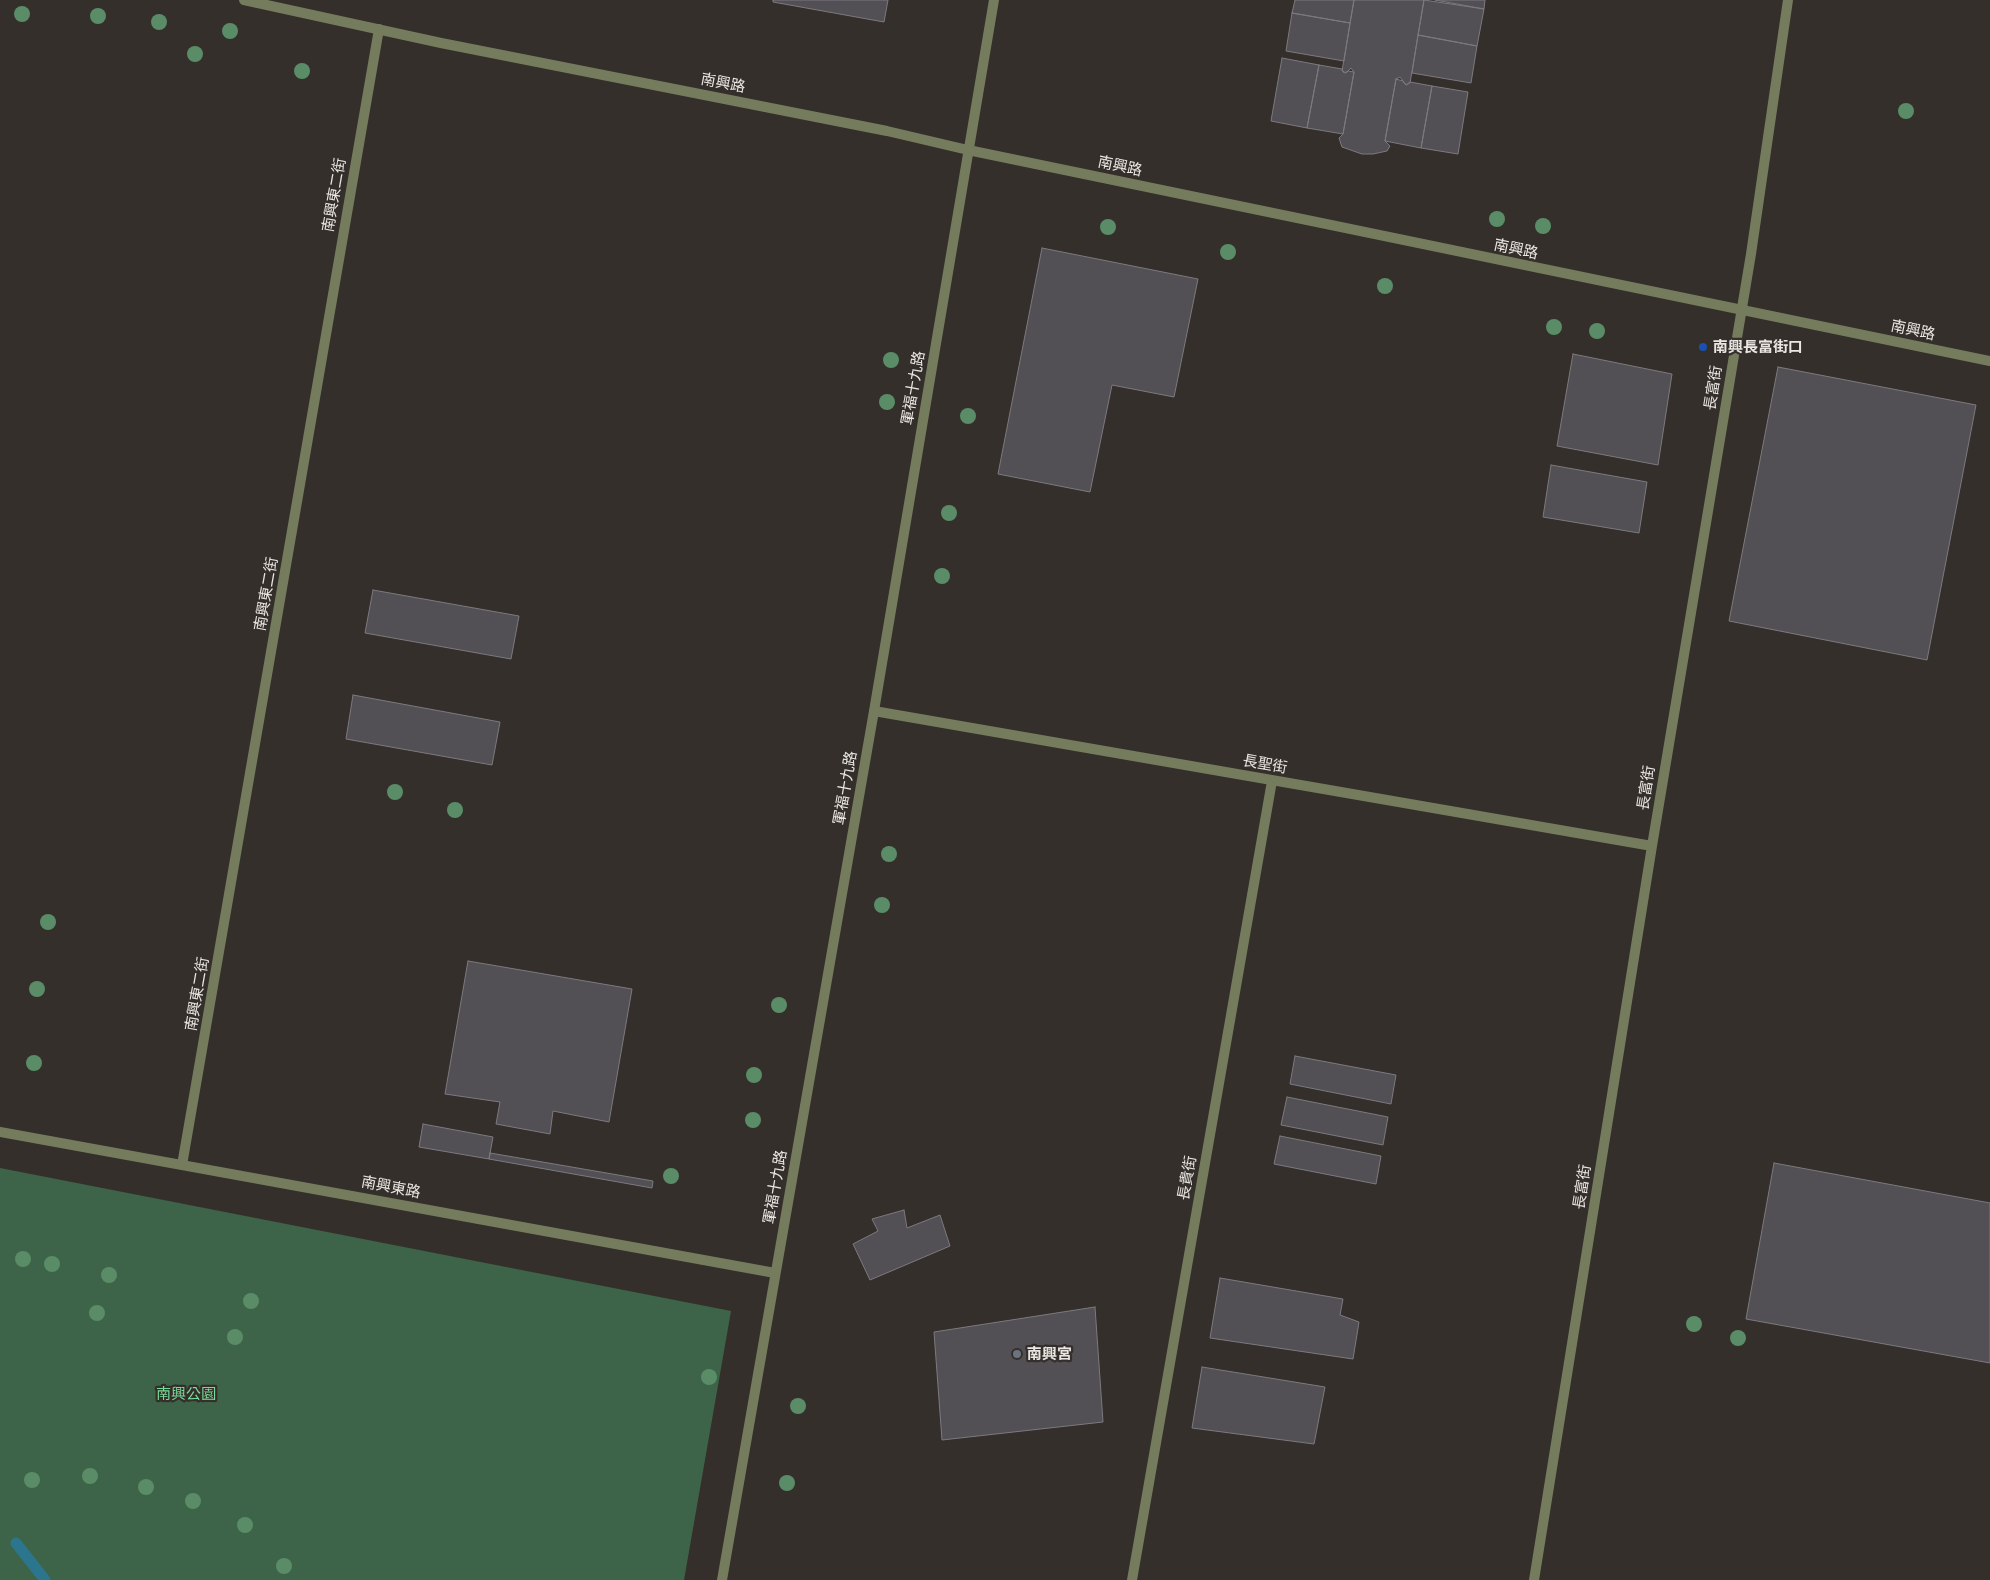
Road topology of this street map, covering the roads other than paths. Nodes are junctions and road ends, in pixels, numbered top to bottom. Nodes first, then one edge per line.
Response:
1 (244, 0) edge
2 (994, 0) edge
3 (1788, 0) edge
4 (380, 29) junction
5 (968, 150) junction
6 (1741, 310) junction
7 (1990, 361) edge
8 (874, 711) junction
9 (1272, 781) junction
10 (1652, 846) junction
11 (0, 1132) edge
12 (182, 1165) junction
13 (775, 1273) junction
14 (722, 1580) edge
15 (1132, 1580) edge
16 (1534, 1580) edge

1 - 4 street, 南興路
2 - 5 street, 軍福十九路
3 - 6 street, 長富街
4 - 5 street, 南興路
4 - 12 street, 南興東二街
5 - 6 street, 南興路
5 - 8 street, 軍福十九路
6 - 7 street, 南興路
6 - 10 street, 長富街
8 - 9 street, 長聖街
8 - 13 street, 軍福十九路
9 - 10 street, 長聖街
9 - 15 street, 長貴街
10 - 16 street, 長富街
11 - 12 street, 南興東路
12 - 13 street, 南興東路
13 - 14 street, 軍福十九路

